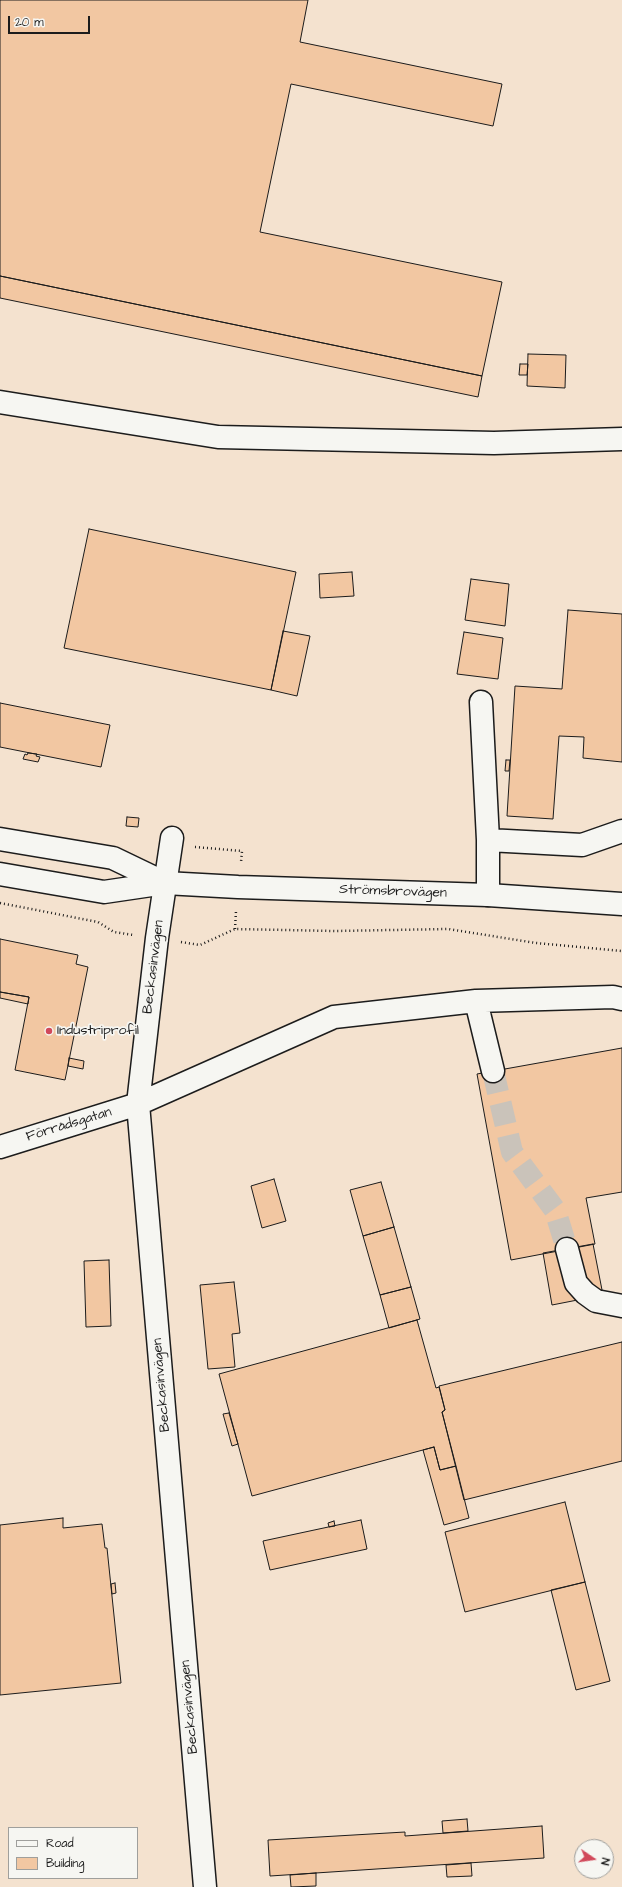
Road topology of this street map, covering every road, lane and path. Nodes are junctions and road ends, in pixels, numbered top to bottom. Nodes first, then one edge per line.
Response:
1 (0, 402) edge
2 (622, 439) edge
3 (481, 702) dead end
4 (622, 831) edge
5 (0, 838) edge
6 (172, 838) dead end
7 (488, 840) junction
8 (0, 874) edge
9 (164, 883) junction
10 (488, 895) junction
11 (0, 903) edge
12 (622, 904) edge
13 (157, 938) junction
14 (622, 951) edge
15 (622, 999) edge
16 (476, 1001) junction
17 (493, 1071) tunnel mouth
18 (138, 1104) junction
19 (0, 1147) edge
20 (567, 1249) tunnel mouth
21 (622, 1306) edge
22 (205, 1887) edge

1 - 2 street
3 - 7 street
4 - 7 street
5 - 9 street, Strömsbrovägen
6 - 9 street, Beckasinvägen
7 - 10 street
8 - 9 street, Strömsbrovägen
9 - 10 street, Strömsbrovägen
9 - 13 street, Beckasinvägen
10 - 12 street, Strömsbrovägen
11 - 13 path
13 - 14 path
13 - 18 street, Beckasinvägen
15 - 16 street, Förrådsgatan
16 - 17 street
16 - 18 street, Förrådsgatan
18 - 19 street, Förrådsgatan
18 - 22 street, Beckasinvägen
20 - 21 street

